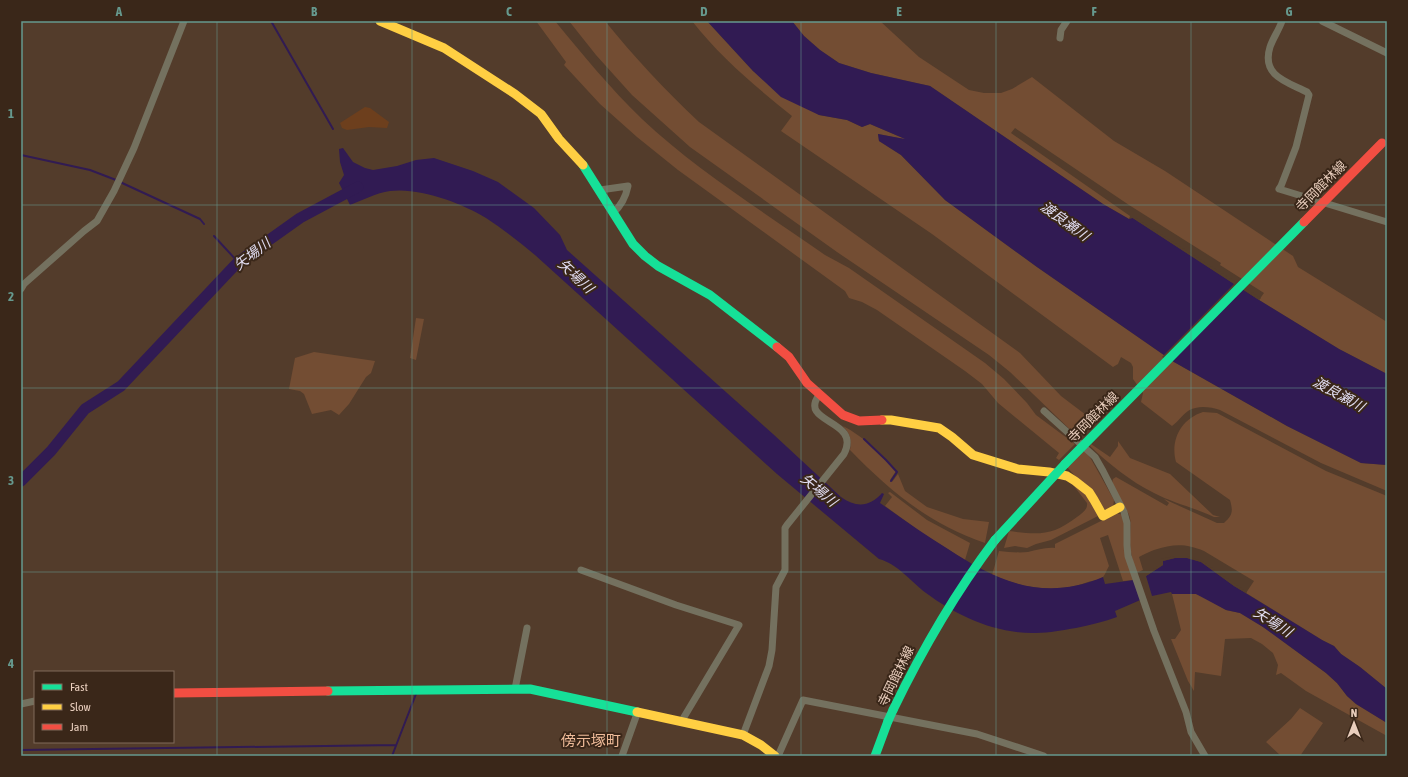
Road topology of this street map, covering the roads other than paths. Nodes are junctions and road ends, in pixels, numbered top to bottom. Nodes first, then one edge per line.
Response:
1 (184, 21) edge
2 (380, 21) edge
3 (1067, 21) edge
4 (1282, 21) edge
5 (1322, 21) edge
6 (1060, 38) dead end
7 (1387, 53) edge
8 (1385, 140) edge
9 (600, 190) junction
10 (614, 213) junction
11 (1387, 222) edge
12 (21, 289) edge
13 (819, 395) junction
14 (1044, 411) dead end
15 (1084, 444) junction
16 (1120, 507) junction
17 (581, 570) dead end
18 (527, 628) dead end
19 (515, 689) junction
20 (174, 693) edge
21 (34, 701) edge
22 (21, 704) edge
23 (638, 711) junction
24 (683, 721) junction
25 (743, 735) junction
26 (622, 756) edge
27 (777, 756) edge
28 (875, 756) edge
29 (1044, 756) edge
30 (1205, 756) edge

1 - 12 street
2 - 9 street
3 - 6 street
4 - 11 street
5 - 7 street
8 - 15 street, 寺岡館林線, bridge
9 - 10 street
9 - 10 street
10 - 13 street
13 - 16 street
13 - 25 street
14 - 15 street
15 - 16 street
15 - 28 street, 寺岡館林線, bridge
16 - 30 street
17 - 24 street
18 - 19 street
19 - 20 street
19 - 23 street
21 - 22 street
23 - 24 street
23 - 26 street
24 - 25 street
25 - 27 street
27 - 29 street

